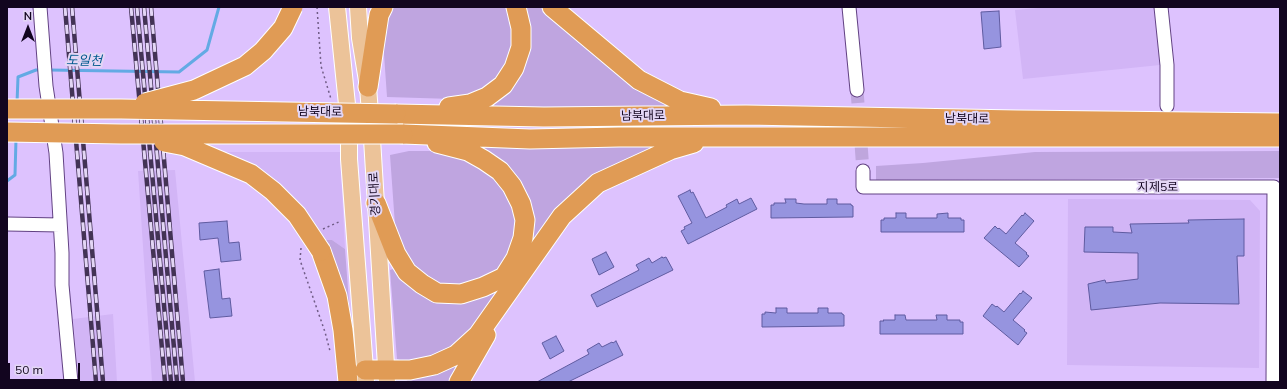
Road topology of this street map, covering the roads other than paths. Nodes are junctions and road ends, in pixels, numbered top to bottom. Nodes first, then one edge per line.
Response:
1 (40, 7) edge
2 (293, 7) edge
3 (337, 7) edge
4 (358, 7) edge
5 (383, 7) edge
6 (516, 7) edge
7 (552, 7) edge
8 (849, 7) edge
9 (1161, 7) edge
10 (368, 87) junction
11 (857, 90) tunnel mouth
12 (1167, 106) dead end
13 (7, 109) edge
14 (121, 109) junction
15 (396, 114) junction
16 (746, 115) junction
17 (1280, 123) edge
18 (7, 132) edge
19 (122, 134) junction
20 (403, 134) junction
21 (714, 137) junction
22 (1280, 137) edge
23 (863, 171) tunnel mouth
24 (376, 203) junction
25 (7, 224) edge
26 (60, 225) junction
27 (515, 284) junction
28 (366, 376) edge
29 (386, 376) edge
30 (71, 382) edge
31 (348, 382) edge
32 (459, 382) edge
33 (1273, 382) edge

1 - 26 street
2 - 14 highway, bridge
3 - 28 main road, 경기대로
4 - 10 main road, 경기대로
5 - 10 highway
6 - 15 highway
7 - 16 highway
8 - 11 street
9 - 12 street
10 - 24 main road, 경기대로
13 - 14 highway, 남북대로, bridge
14 - 15 highway, 남북대로, bridge
15 - 16 highway, 남북대로
16 - 17 highway, 남북대로
18 - 19 highway, 남북대로, bridge
19 - 20 highway, 남북대로, bridge
19 - 31 highway, bridge
20 - 21 highway, 남북대로
20 - 24 highway
21 - 22 highway, 남북대로
21 - 27 highway
23 - 33 street, 지제5로
24 - 29 main road, 경기대로
25 - 26 street
26 - 30 street
27 - 29 highway
27 - 32 highway
28 - 29 highway

